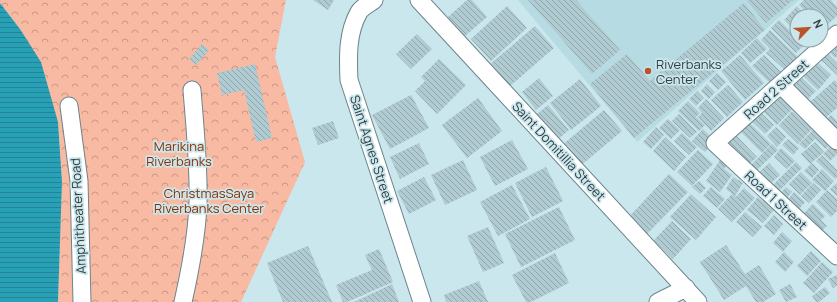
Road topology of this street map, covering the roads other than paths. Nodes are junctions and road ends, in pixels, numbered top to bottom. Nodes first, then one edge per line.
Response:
1 (374, 0) edge
2 (419, 0) edge
3 (837, 34) edge
4 (781, 86) junction
5 (192, 90) dead end
6 (69, 106) dead end
7 (837, 141) edge
8 (715, 143) joint
9 (837, 256) edge
10 (686, 288) junction
11 (82, 302) edge
12 (183, 302) edge
13 (422, 302) edge
14 (658, 302) edge
15 (698, 302) edge

1 - 13 street, Saint Agnes Street
2 - 10 street, Saint Domitillia Street
3 - 4 street, Road 2 Street
4 - 7 street
4 - 8 street, Road 2 Street
5 - 12 street
6 - 11 street, Amphitheater Road
8 - 9 street, Road 1 Street
10 - 14 street
10 - 15 street, Saint Domitillia Street

